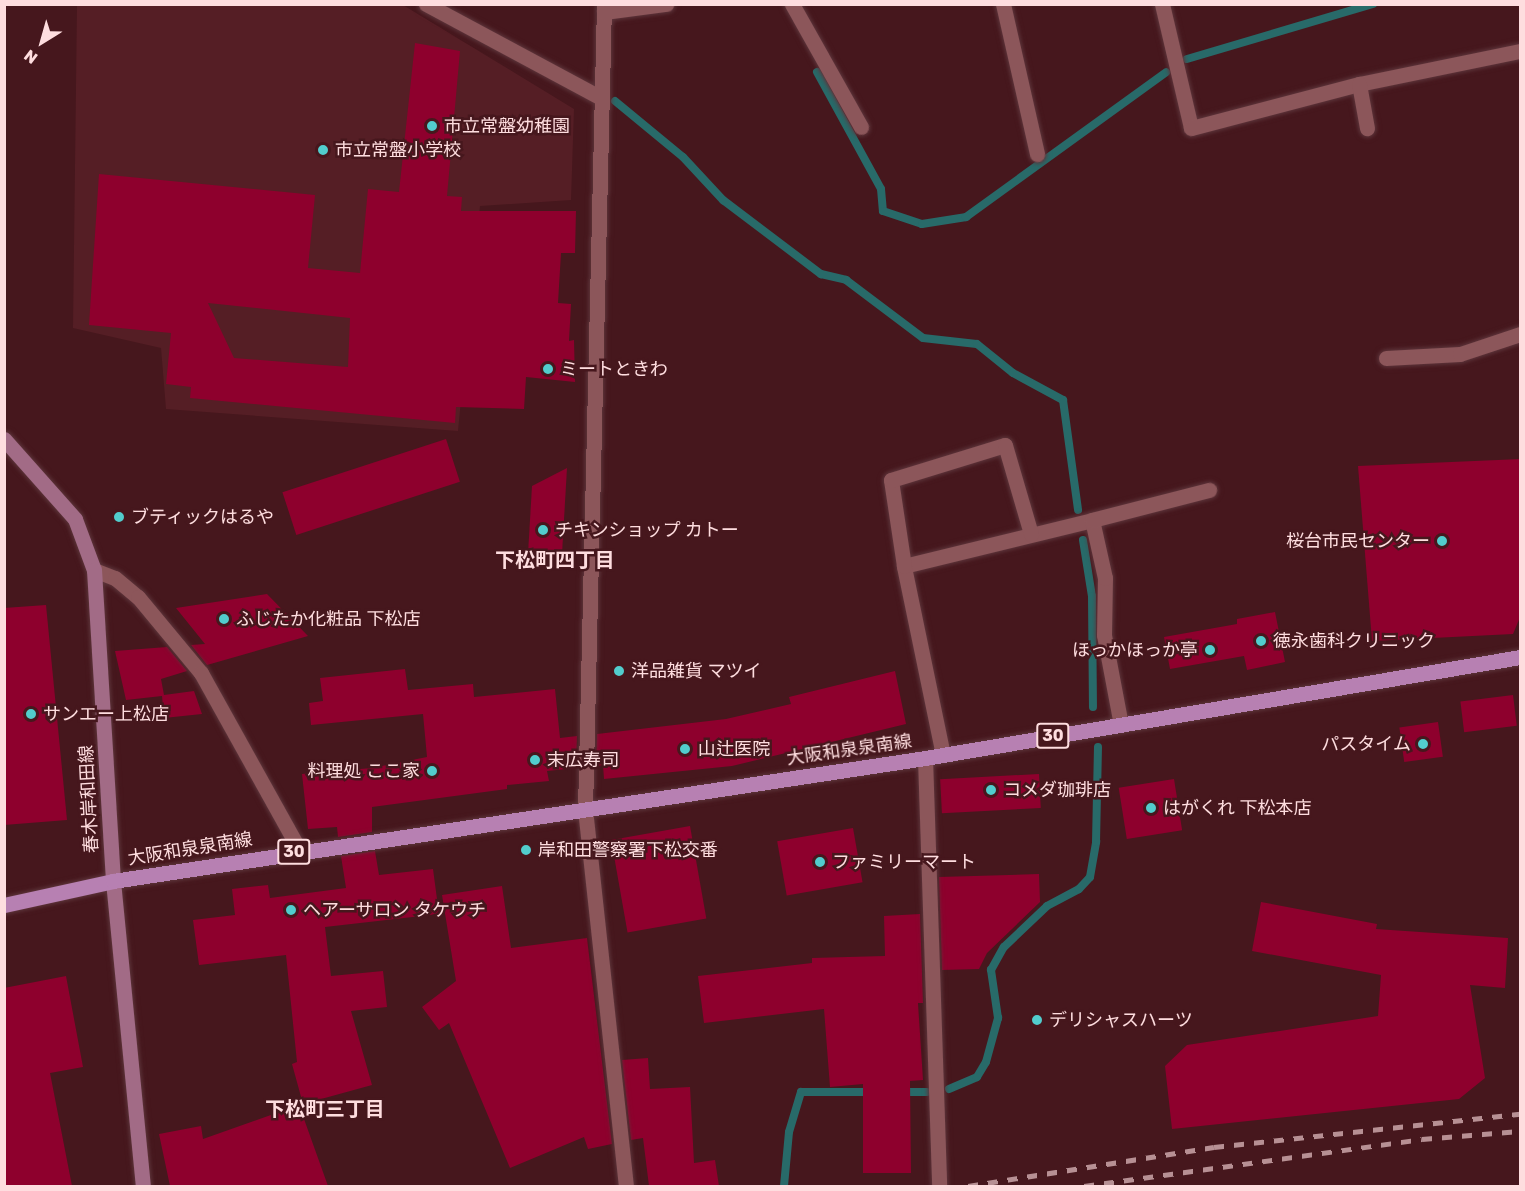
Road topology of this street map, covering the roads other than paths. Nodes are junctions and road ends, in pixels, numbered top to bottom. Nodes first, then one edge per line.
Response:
1 (426, 4) edge
2 (666, 4) edge
3 (792, 4) edge
4 (1003, 4) edge
5 (1162, 4) edge
6 (604, 8) edge
7 (1521, 51) edge
8 (1359, 84) junction
9 (601, 98) junction
10 (861, 127) dead end
11 (1367, 128) dead end
12 (1037, 154) dead end
13 (1521, 334) edge
14 (1386, 358) dead end
15 (4, 439) edge
16 (1209, 490) dead end
17 (1092, 520) junction
18 (1031, 534) junction
19 (904, 566) junction
20 (94, 570) junction
21 (1521, 657) edge
22 (1121, 725) junction
23 (943, 755) junction
24 (925, 758) junction
25 (585, 809) junction
26 (300, 851) junction
27 (113, 881) junction
28 (4, 905) edge
29 (143, 1186) edge
30 (626, 1186) edge
31 (939, 1186) edge

1 - 9 street
2 - 6 street
3 - 10 street
4 - 12 street
5 - 8 street
6 - 9 street
7 - 8 street
8 - 11 street
9 - 25 street
13 - 14 street
15 - 20 main road, 春木岸和田線
16 - 17 street
17 - 18 street
17 - 22 street
18 - 19 street
18 - 19 street
19 - 23 street
20 - 26 street
20 - 27 main road, 春木岸和田線
21 - 22 main road, 大阪和泉泉南線 / 30
22 - 23 main road, 大阪和泉泉南線 / 30
23 - 24 main road, 大阪和泉泉南線 / 30
24 - 25 main road, 大阪和泉泉南線 / 30
24 - 31 street
25 - 26 main road, 大阪和泉泉南線 / 30
25 - 30 street
26 - 27 main road, 大阪和泉泉南線 / 30
27 - 28 main road, 大阪和泉泉南線 / 30
27 - 29 main road, 春木岸和田線

